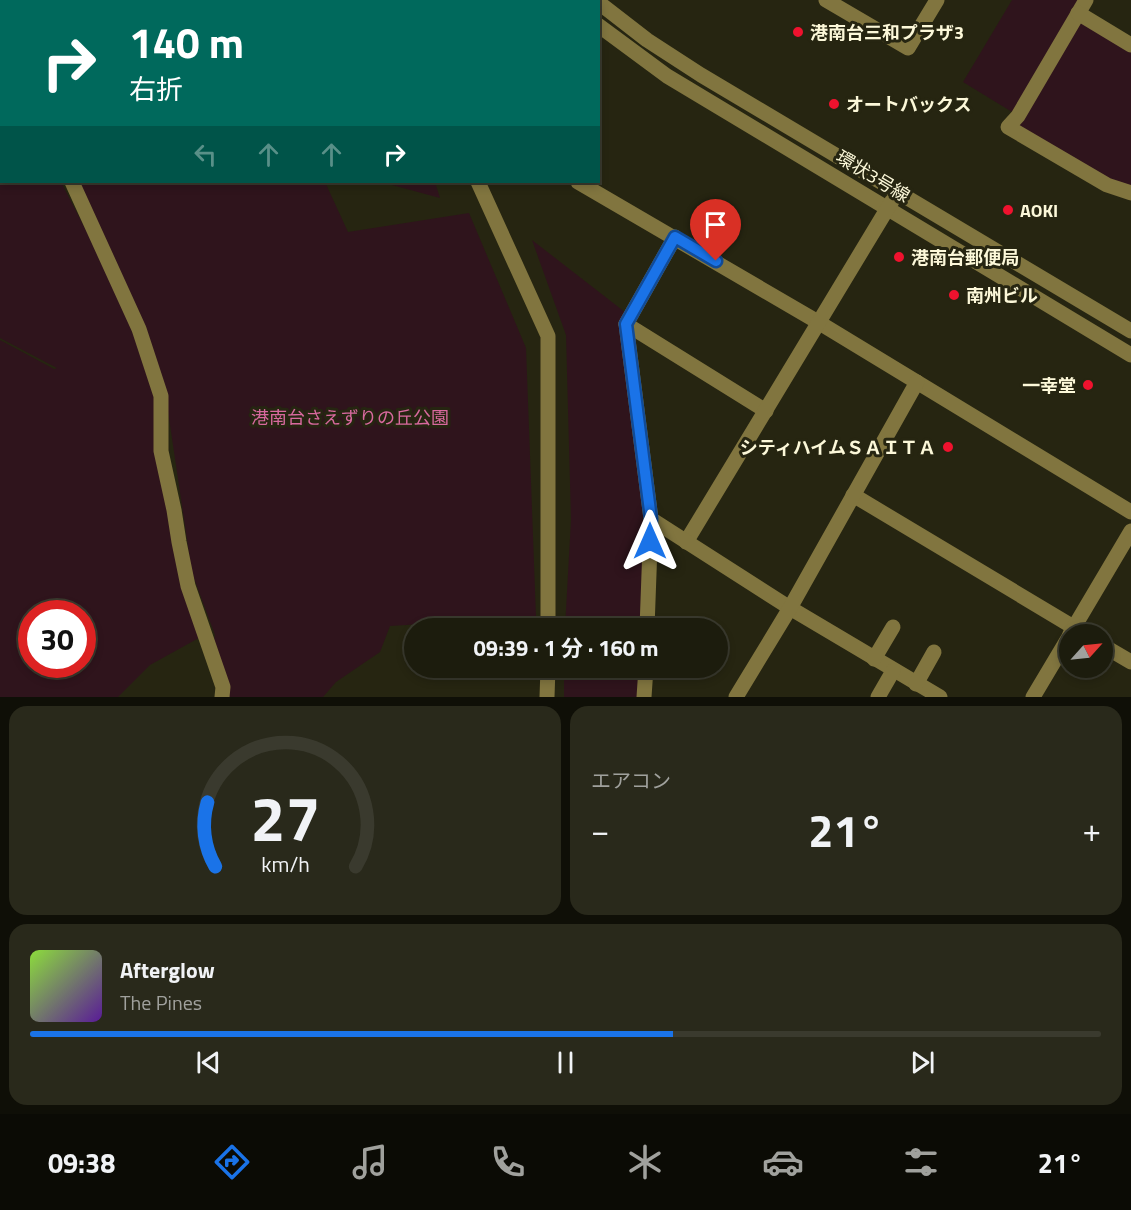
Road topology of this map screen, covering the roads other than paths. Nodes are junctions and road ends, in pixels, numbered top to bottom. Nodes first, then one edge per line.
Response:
1 (826, 0) edge
2 (937, 0) edge
3 (600, 3) edge
4 (1082, 6) edge
5 (600, 26) edge
6 (1131, 45) edge
7 (72, 183) edge
8 (478, 183) edge
9 (580, 183) edge
10 (897, 193) junction
11 (1131, 193) edge
12 (888, 208) junction
13 (675, 237) junction
14 (818, 322) junction
15 (626, 324) junction
16 (1131, 331) edge
17 (1131, 355) edge
18 (917, 382) junction
19 (766, 411) junction
20 (853, 495) junction
21 (1131, 512) edge
22 (651, 519) junction
23 (1131, 531) edge
24 (686, 542) junction
25 (790, 608) junction
26 (548, 618) edge
27 (647, 618) edge
28 (1060, 624) edge
29 (1079, 624) edge
30 (893, 627) dead end
31 (1113, 651) edge
32 (934, 652) dead end
33 (1059, 656) edge
34 (874, 659) junction
35 (1131, 662) edge
36 (893, 671) junction
37 (548, 678) edge
38 (645, 678) edge
39 (916, 684) junction
40 (222, 697) edge
41 (548, 697) edge
42 (644, 697) edge
43 (736, 697) edge
44 (878, 697) edge
45 (940, 697) edge
46 (1033, 697) edge

1 - 2 street
3 - 10 street, 環状3号線
4 - 6 street
4 - 11 street
5 - 12 street, 環状3号線
7 - 40 street
8 - 26 street
9 - 13 street
10 - 12 street
10 - 16 street, 環状3号線
12 - 14 street
12 - 17 street, 環状3号線
13 - 14 street
13 - 15 street
14 - 18 street
14 - 19 street
15 - 19 street
15 - 22 street
18 - 20 street
18 - 21 street
19 - 24 street
20 - 25 street
20 - 28 street
22 - 24 street
22 - 27 street
23 - 29 street
24 - 25 street
25 - 34 street
25 - 43 street
30 - 34 street
31 - 35 street
32 - 39 street
33 - 46 street
34 - 36 street
36 - 39 street
36 - 44 street
37 - 41 street
38 - 42 street
39 - 45 street

